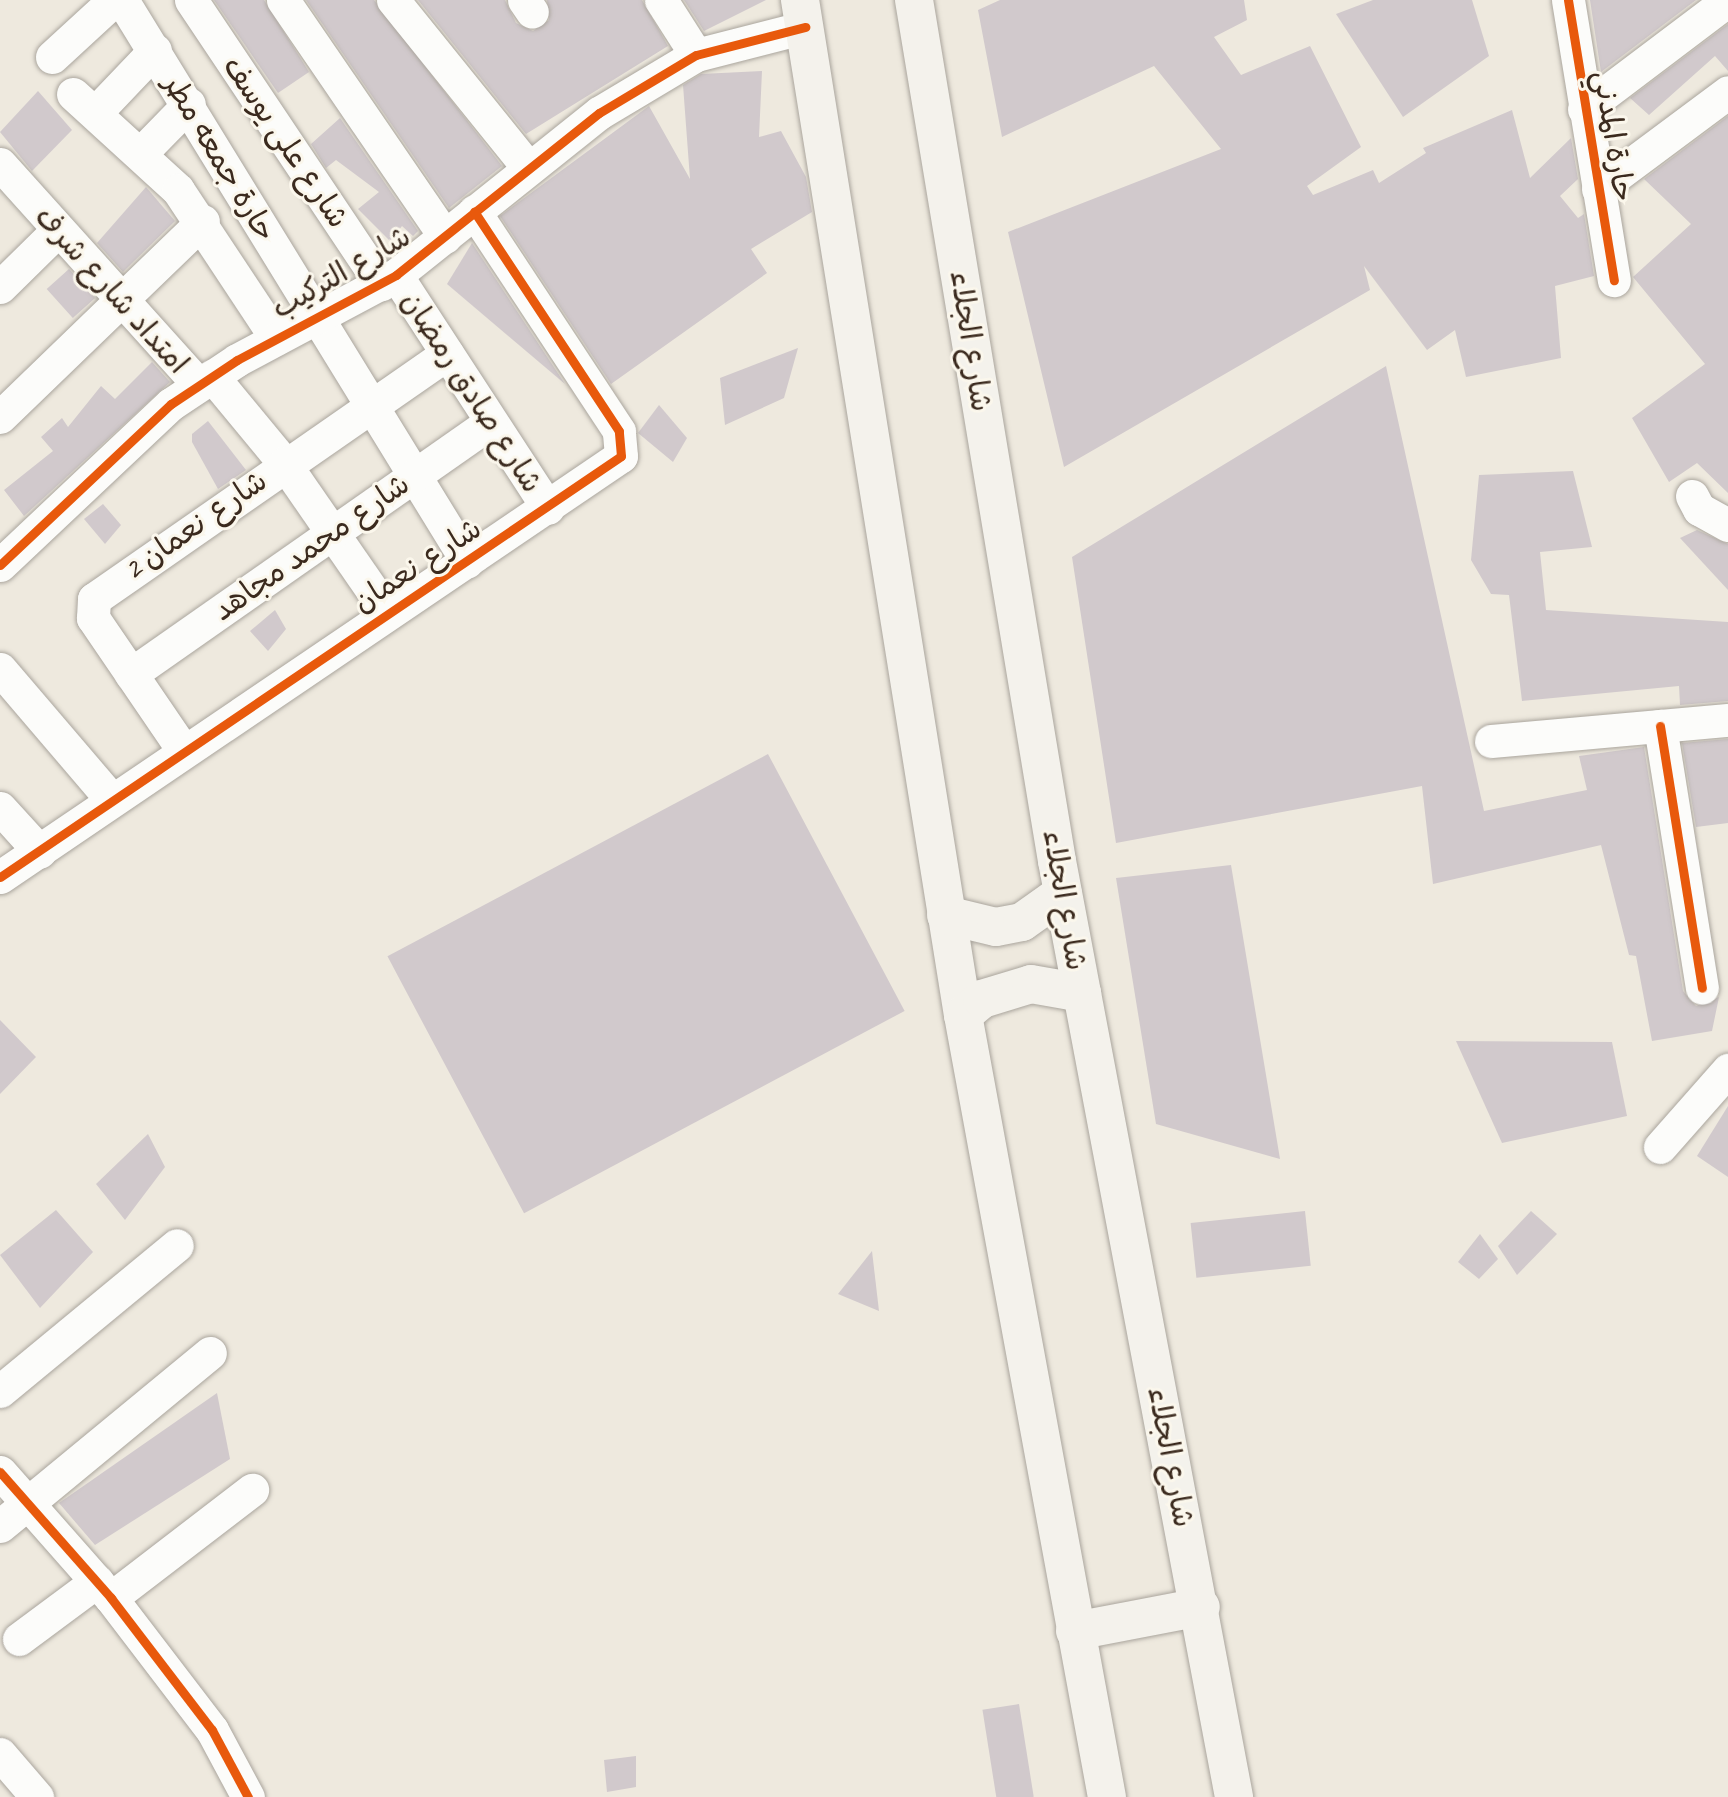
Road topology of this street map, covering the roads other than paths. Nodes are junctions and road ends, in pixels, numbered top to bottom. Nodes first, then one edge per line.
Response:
1 (114, 0) edge
2 (122, 0) edge
3 (191, 0) edge
4 (283, 0) edge
5 (393, 0) edge
6 (660, 0) edge
7 (914, 0) edge
8 (1568, 0) edge
9 (1728, 0) edge
10 (802, 13) edge
11 (155, 50) junction
12 (696, 55) junction
13 (52, 57) dead end
14 (1728, 92) edge
15 (189, 104) junction
16 (1584, 108) junction
17 (142, 152) junction
18 (0, 164) edge
19 (527, 166) junction
20 (1598, 189) junction
21 (474, 211) junction
22 (203, 221) junction
23 (56, 232) junction
24 (445, 237) junction
25 (389, 279) junction
26 (1614, 281) dead end
27 (0, 286) edge
28 (120, 303) junction
29 (316, 317) junction
30 (276, 338) junction
31 (447, 354) junction
32 (205, 380) junction
33 (371, 405) junction
34 (0, 416) edge
35 (491, 422) junction
36 (284, 463) junction
37 (414, 474) junction
38 (1692, 496) dead end
39 (548, 508) junction
40 (1728, 525) edge
41 (335, 533) junction
42 (467, 561) junction
43 (0, 565) edge
44 (387, 612) junction
45 (0, 669) edge
46 (131, 674) junction
47 (1728, 720) edge
48 (1660, 726) junction
49 (1491, 741) dead end
50 (183, 750) junction
51 (110, 798) junction
52 (0, 808) edge
53 (40, 852) junction
54 (0, 877) edge
55 (1063, 893) junction
56 (946, 915) junction
57 (1702, 988) dead end
58 (1082, 993) junction
59 (963, 1015) junction
60 (1728, 1070) edge
61 (1660, 1147) dead end
62 (177, 1245) dead end
63 (210, 1353) dead end
64 (0, 1391) edge
65 (0, 1472) edge
66 (252, 1490) dead end
67 (29, 1503) junction
68 (0, 1526) edge
69 (104, 1589) junction
70 (1200, 1606) junction
71 (1075, 1631) junction
72 (19, 1639) dead end
73 (0, 1754) edge
74 (37, 1797) edge
75 (248, 1797) edge
76 (1107, 1797) edge
77 (1234, 1797) edge

1 - 13 street
2 - 11 street, حارة جمعه مطر
3 - 25 street, شارع على يوسف
4 - 24 street
5 - 19 street
6 - 12 street
7 - 55 main road, شارع الجلاء
8 - 16 street, حارة المدني
9 - 16 street
10 - 12 street, شارع التركيب
10 - 56 main road
11 - 15 street, حارة جمعه مطر
11 - 17 street
12 - 19 street, شارع التركيب
14 - 20 street
15 - 17 street
15 - 29 street, حارة جمعه مطر
16 - 20 street, حارة المدني
17 - 22 street
18 - 23 street, امتداد شارع شرف
19 - 21 street, شارع التركيب
20 - 26 street, حارة المدني
21 - 24 street, شارع التركيب
21 - 39 street, شارع نعمان
22 - 28 street
22 - 30 street
23 - 27 street
23 - 28 street, امتداد شارع شرف
24 - 25 street, شارع التركيب
25 - 29 street, شارع التركيب
25 - 31 street, شارع صادق رمضان
28 - 32 street, امتداد شارع شرف
28 - 34 street
29 - 30 street, شارع التركيب
29 - 33 street, حارة جمعه مطر
30 - 32 street, شارع التركيب
31 - 33 street, شارع نعمان 2
31 - 35 street, شارع صادق رمضان
32 - 36 street, امتداد شارع شرف
32 - 43 street, شارع التركيب
33 - 36 street, شارع نعمان 2
33 - 37 street, حارة جمعه مطر
35 - 37 street, شارع محمد مجاهد
35 - 39 street, شارع صادق رمضان
36 - 41 street, امتداد شارع شرف
36 - 46 street, شارع نعمان 2
37 - 41 street, شارع محمد مجاهد
37 - 42 street, حارة جمعه مطر
38 - 40 street
39 - 42 street, شارع نعمان
41 - 44 street, امتداد شارع شرف
41 - 46 street, شارع محمد مجاهد
42 - 44 street, شارع نعمان
44 - 50 street, شارع نعمان
45 - 51 street
46 - 50 street, شارع نعمان 2
47 - 48 street
48 - 49 street
48 - 57 street
50 - 51 street, شارع نعمان
51 - 53 street, شارع نعمان
52 - 53 street
53 - 54 street, شارع نعمان
55 - 56 main road
55 - 58 main road, شارع الجلاء
56 - 59 main road
58 - 59 main road
58 - 70 main road, شارع الجلاء
59 - 71 main road
60 - 61 street
62 - 64 street
63 - 67 street
65 - 67 street
66 - 69 street
67 - 68 street
67 - 69 street
69 - 72 street
69 - 75 street
70 - 71 main road
70 - 77 main road, شارع الجلاء
71 - 76 main road
73 - 74 street

